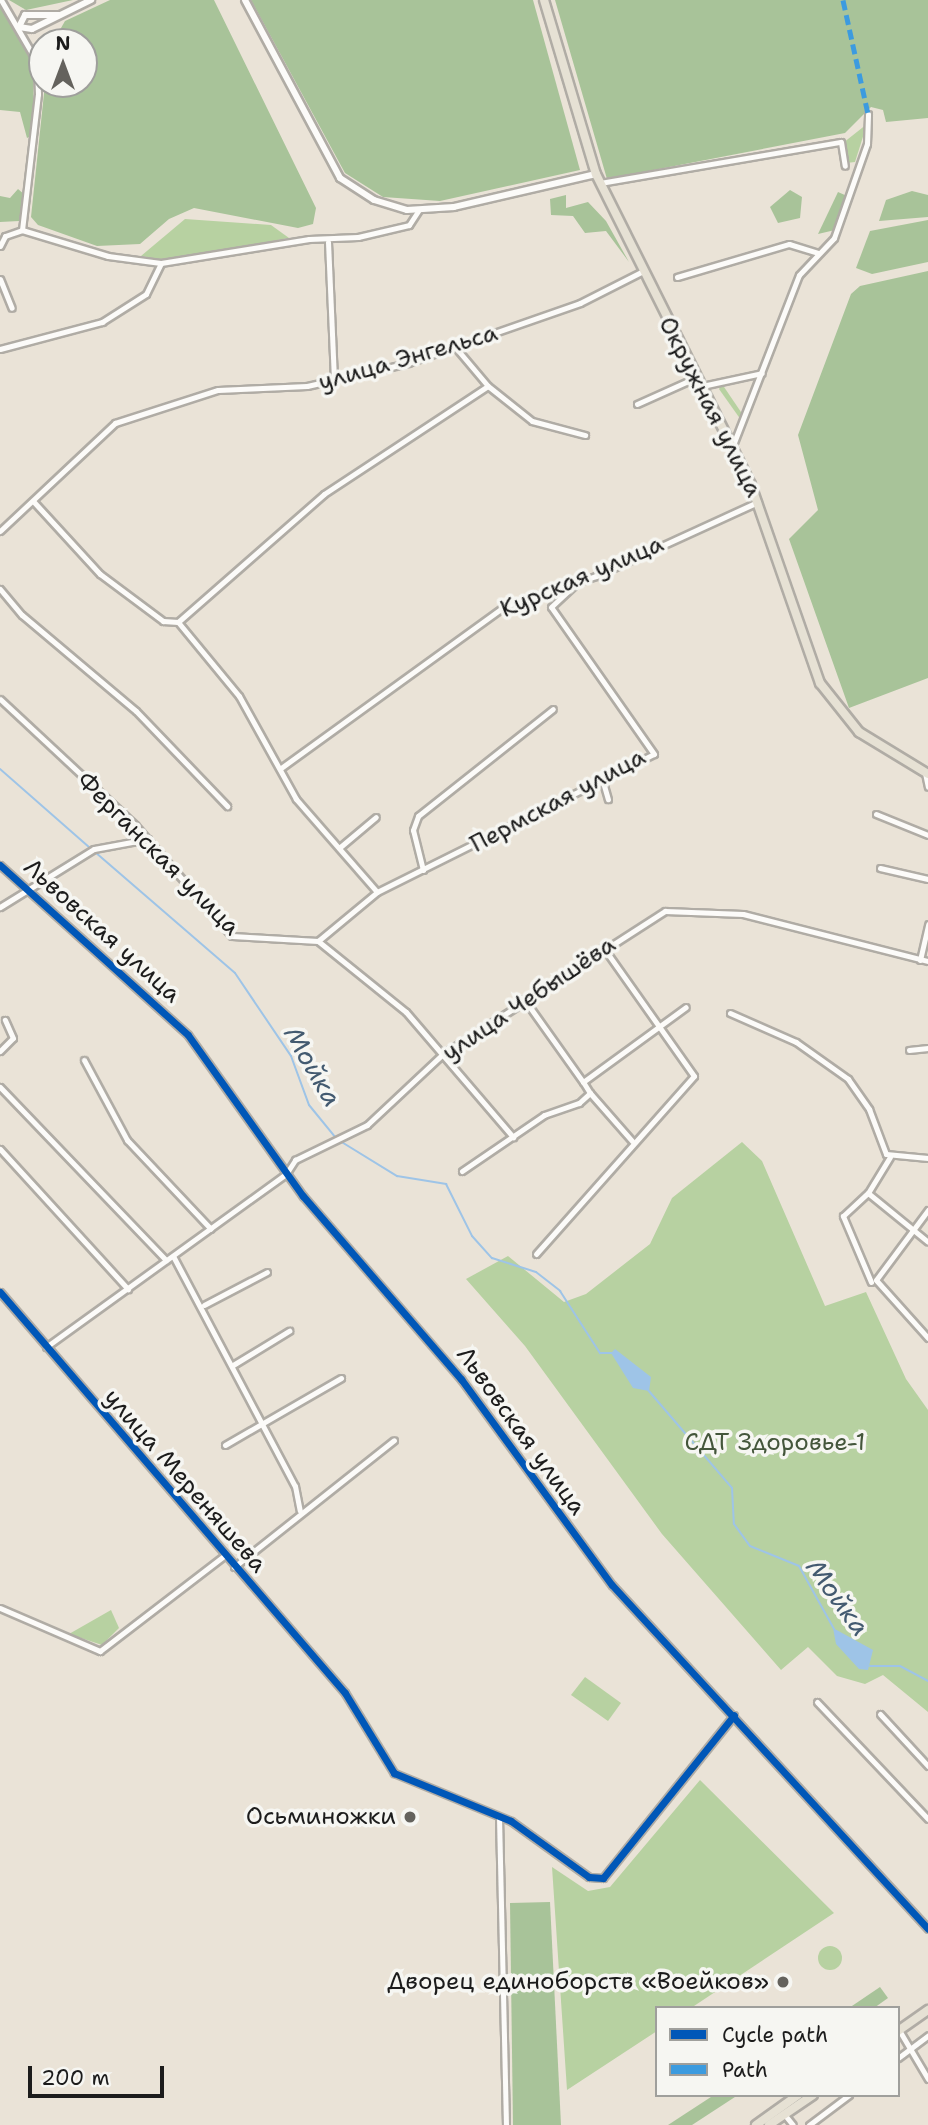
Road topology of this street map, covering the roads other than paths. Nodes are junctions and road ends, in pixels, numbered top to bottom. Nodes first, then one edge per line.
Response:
1 (1, 0) edge
2 (91, 0) edge
3 (245, 0) edge
4 (544, 0) edge
5 (25, 15) junction
6 (59, 15) junction
7 (11, 16) junction
8 (19, 27) junction
9 (28, 28) edge
10 (34, 28) edge
11 (28, 36) edge
12 (26, 39) junction
13 (868, 114) dead end
14 (845, 166) dead end
15 (596, 174) junction
16 (600, 184) junction
17 (418, 211) junction
18 (0, 230) edge
19 (22, 230) junction
20 (5, 236) junction
21 (328, 242) junction
22 (0, 246) edge
23 (819, 253) junction
24 (161, 263) junction
25 (641, 272) junction
26 (677, 277) dead end
27 (0, 279) edge
28 (12, 308) dead end
29 (456, 348) junction
30 (0, 349) edge
31 (762, 373) junction
32 (697, 377) junction
33 (744, 380) junction
34 (334, 382) junction
35 (488, 386) junction
36 (702, 386) junction
37 (754, 393) junction
38 (637, 404) dead end
39 (585, 435) dead end
40 (733, 444) junction
41 (33, 501) junction
42 (758, 502) junction
43 (0, 531) edge
44 (579, 582) junction
45 (0, 589) edge
46 (178, 622) junction
47 (0, 699) edge
48 (553, 709) dead end
49 (281, 768) junction
50 (927, 774) edge
51 (603, 782) junction
52 (928, 787) edge
53 (608, 799) dead end
54 (227, 806) dead end
55 (876, 814) dead end
56 (376, 817) dead end
57 (928, 835) edge
58 (148, 839) junction
59 (339, 848) junction
60 (0, 865) edge
61 (880, 868) dead end
62 (423, 870) junction
63 (928, 879) edge
64 (377, 892) junction
65 (27, 895) junction
66 (0, 907) edge
67 (928, 924) edge
68 (318, 941) junction
69 (603, 947) junction
70 (920, 960) junction
71 (928, 961) edge
72 (524, 999) junction
73 (686, 1007) dead end
74 (730, 1013) dead end
75 (5, 1020) dead end
76 (662, 1026) junction
77 (928, 1048) edge
78 (909, 1050) dead end
79 (0, 1051) edge
80 (443, 1054) junction
81 (84, 1060) dead end
82 (583, 1082) junction
83 (0, 1087) edge
84 (590, 1093) junction
85 (513, 1137) junction
86 (632, 1141) junction
87 (0, 1149) edge
88 (890, 1157) junction
89 (928, 1158) edge
90 (463, 1171) dead end
91 (286, 1174) junction
92 (868, 1193) junction
93 (928, 1210) edge
94 (211, 1229) junction
95 (914, 1231) junction
96 (928, 1242) edge
97 (536, 1254) dead end
98 (173, 1256) junction
99 (166, 1260) junction
100 (267, 1272) dead end
101 (874, 1281) junction
102 (128, 1289) junction
103 (0, 1292) edge
104 (204, 1305) junction
105 (289, 1331) dead end
106 (928, 1338) edge
107 (46, 1347) junction
108 (233, 1366) junction
109 (341, 1378) dead end
110 (263, 1424) junction
111 (394, 1440) dead end
112 (225, 1445) dead end
113 (300, 1511) junction
114 (224, 1556) junction
115 (234, 1567) junction
116 (0, 1608) edge
117 (817, 1702) dead end
118 (880, 1714) dead end
119 (734, 1715) junction
120 (928, 1766) edge
121 (499, 1817) junction
122 (928, 1819) edge
123 (928, 1929) edge
124 (928, 2010) edge
125 (900, 2030) edge
126 (900, 2034) edge
127 (928, 2035) edge
128 (909, 2049) junction
129 (900, 2056) edge
130 (928, 2079) edge
131 (796, 2097) edge
132 (811, 2097) edge
133 (846, 2097) edge
134 (793, 2108) junction
135 (782, 2111) junction
136 (772, 2123) edge
137 (506, 2125) edge
138 (756, 2125) edge
139 (793, 2125) edge
140 (809, 2125) edge

1 - 7 street
2 - 6 street
3 - 17 street
4 - 15 main road, Окружная улица
5 - 6 street
5 - 7 street
5 - 8 street
6 - 10 street
7 - 8 street
8 - 9 street
8 - 12 street
11 - 12 street
12 - 19 street
13 - 23 street
14 - 16 street
15 - 16 main road, Окружная улица
15 - 17 street
16 - 25 main road, Окружная улица
17 - 21 street
18 - 20 street
19 - 20 street
19 - 24 street
20 - 22 street
21 - 24 street
21 - 34 street
23 - 26 street
23 - 31 street
24 - 30 street
25 - 29 street, улица Энгельса
25 - 32 main road, Окружная улица
27 - 28 street
29 - 34 street, улица Энгельса
29 - 35 street
31 - 33 street
31 - 37 street
32 - 36 main road, Окружная улица
32 - 38 street
33 - 36 street
33 - 37 street
34 - 41 street, улица Энгельса
35 - 39 street
35 - 46 street
36 - 40 main road, Окружная улица
37 - 40 street
40 - 42 main road, Окружная улица
41 - 43 street, улица Энгельса
41 - 46 street
42 - 44 street, Курская улица
42 - 50 main road, Окружная улица
44 - 49 street, Курская улица
44 - 51 street, Пермская улица
45 - 54 street
46 - 49 street
47 - 58 street, Ферганская улица
48 - 62 street
49 - 59 street
50 - 52 street
51 - 53 street
51 - 62 street, Пермская улица
55 - 57 street
56 - 59 street
58 - 65 street
58 - 68 street, Ферганская улица
59 - 64 street
60 - 65 street, Львовская улица
61 - 63 street
62 - 64 street, Пермская улица
64 - 68 street, Пермская улица
65 - 66 street
65 - 91 street, Львовская улица
67 - 70 street
68 - 80 street
69 - 70 street, улица Чебышёва
69 - 72 street, улица Чебышёва
69 - 76 street
70 - 71 street, улица Чебышёва
72 - 80 street, улица Чебышёва
72 - 82 street
73 - 76 street
74 - 88 street
75 - 79 street
76 - 82 street
76 - 86 street
77 - 78 street
80 - 85 street
80 - 91 street, улица Чебышёва
81 - 94 street
82 - 84 street
83 - 99 street
84 - 85 street
84 - 86 street
85 - 90 street
86 - 97 street
87 - 102 street
88 - 89 street
88 - 92 street
91 - 94 street, улица Чебышёва
91 - 119 street, Львовская улица
92 - 95 street
92 - 101 street
93 - 95 street
94 - 98 street, улица Чебышёва
95 - 96 street
95 - 101 street
98 - 99 street, улица Чебышёва
98 - 104 street
99 - 102 street, улица Чебышёва
100 - 104 street
101 - 106 street
102 - 107 street, улица Чебышёва
103 - 107 street, улица Мереняшева
104 - 108 street
105 - 108 street
107 - 114 street, улица Мереняшева
108 - 110 street
109 - 110 street
110 - 112 street
110 - 113 street
111 - 113 street
113 - 115 street
114 - 115 street, улица Мереняшева
114 - 116 street
115 - 121 street, улица Мереняшева
117 - 122 street
118 - 120 street
119 - 121 street, улица Мереняшева
119 - 123 street, Львовская улица
121 - 137 street
124 - 125 main road
126 - 128 street
127 - 128 street
128 - 129 street
128 - 130 street
131 - 135 main road
132 - 134 main road
133 - 140 street
134 - 135 main road
134 - 139 street
135 - 136 main road
135 - 138 main road
135 - 139 street
136 - 139 street

